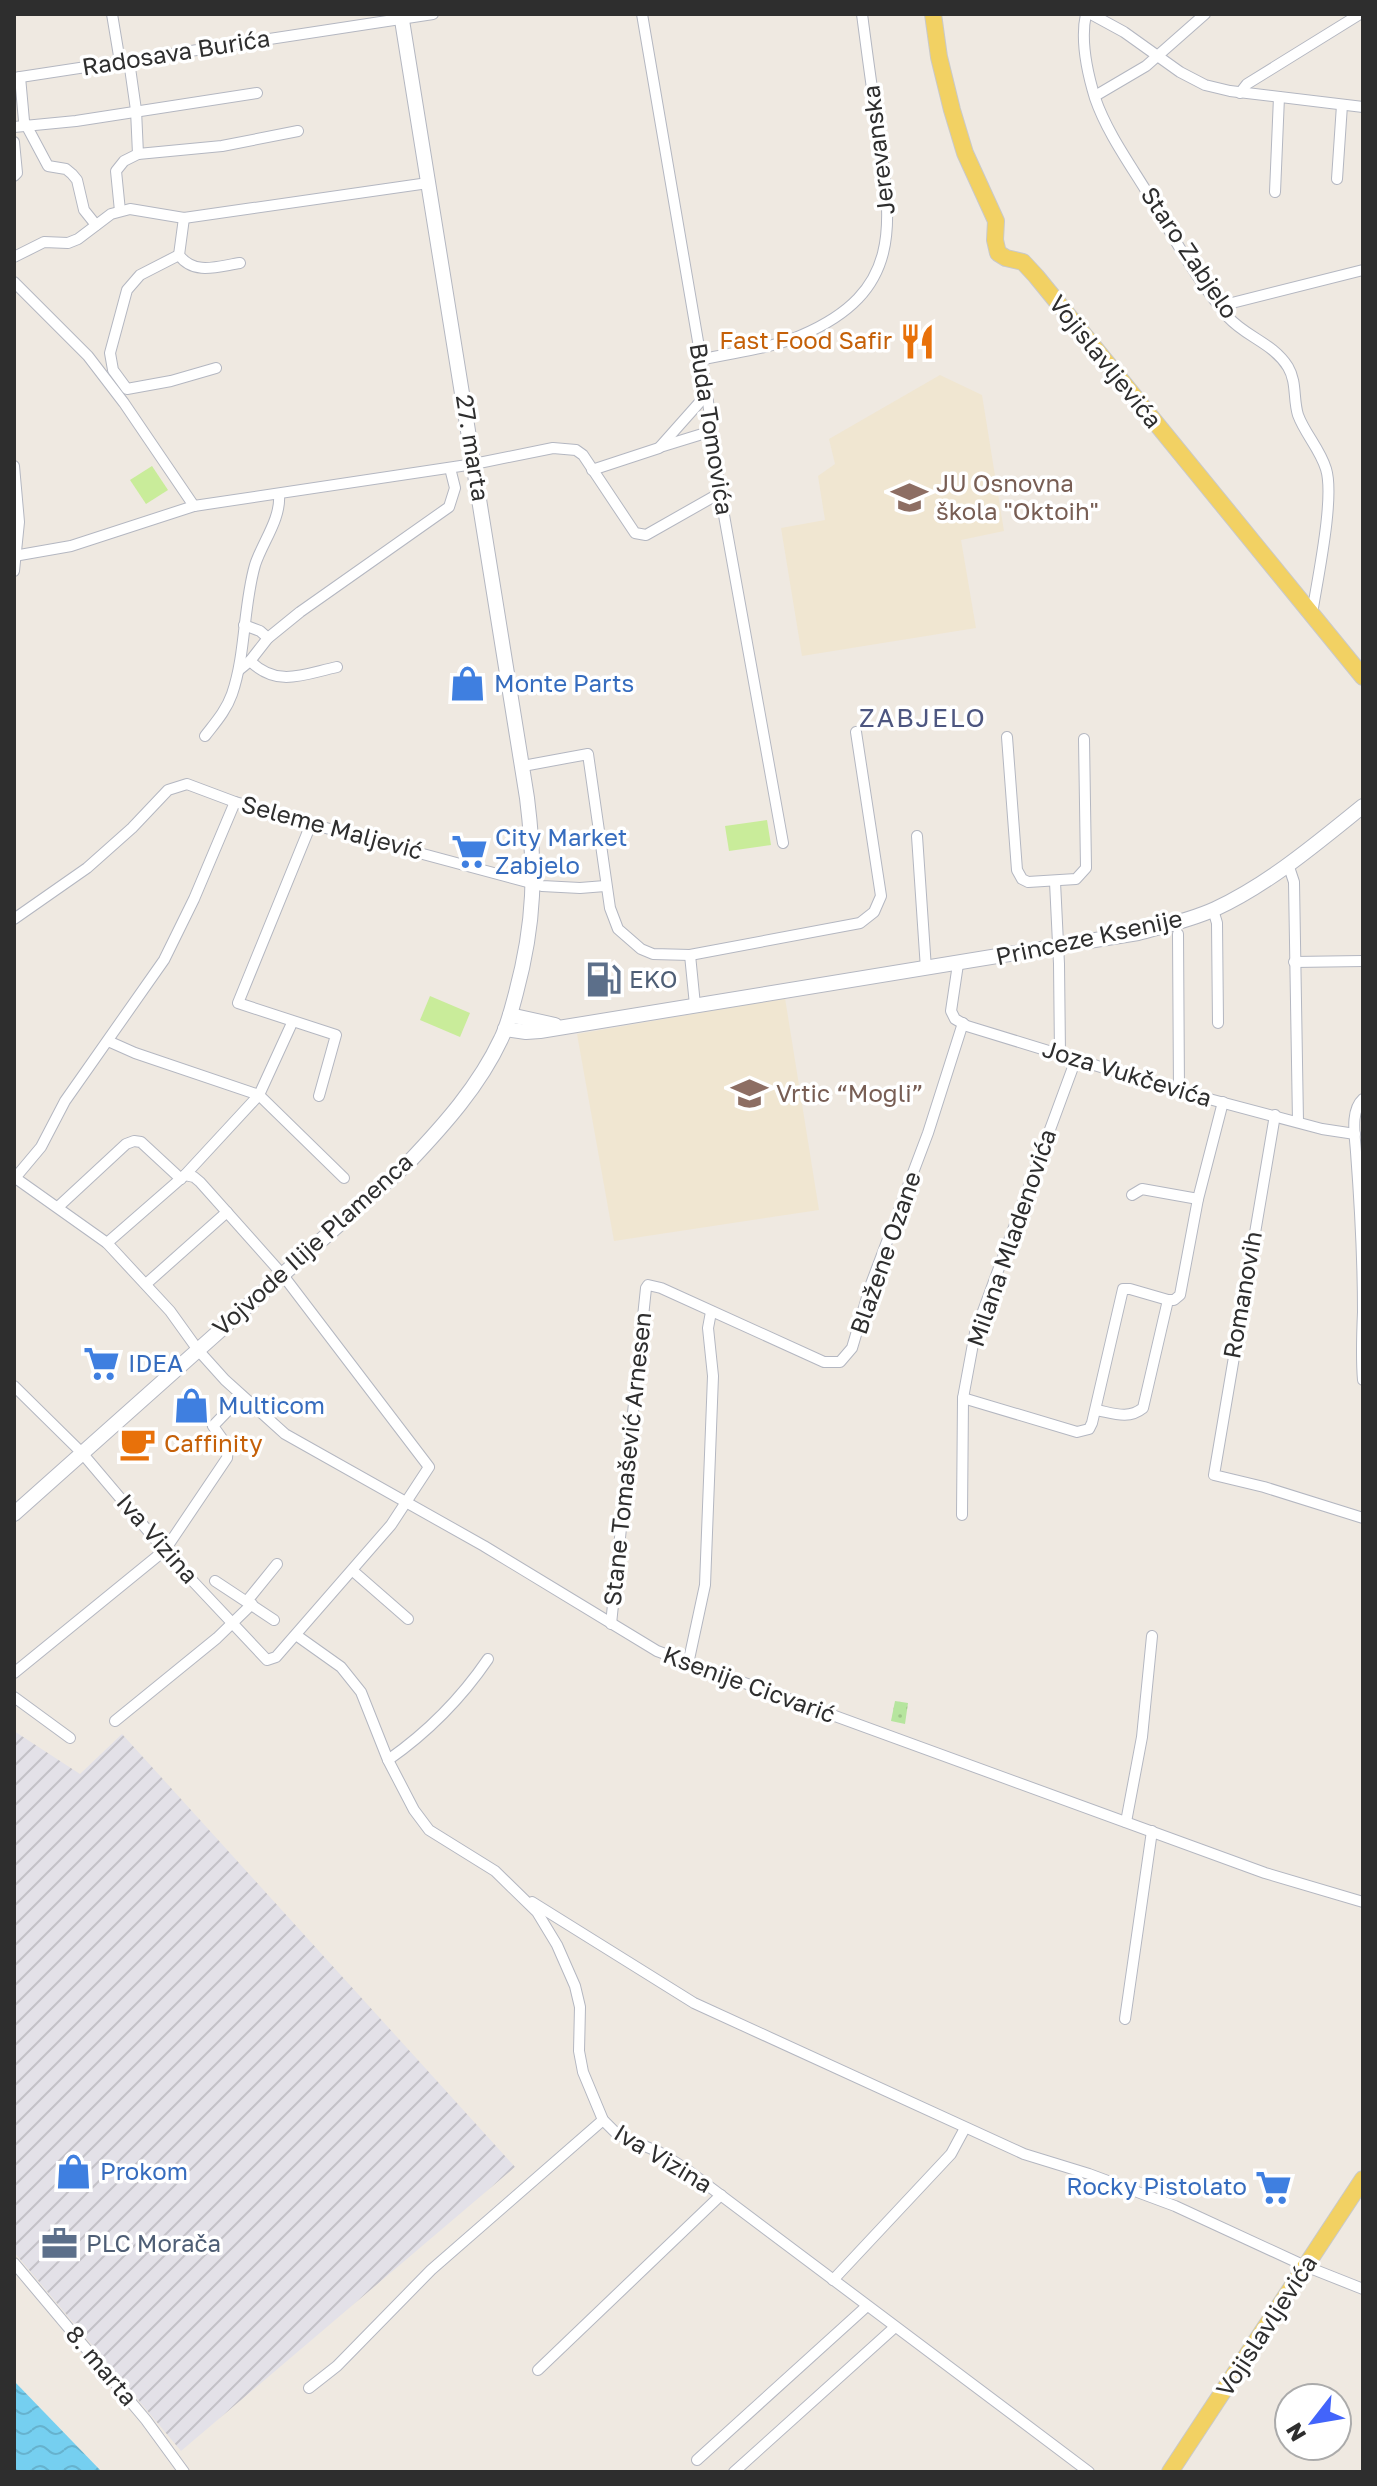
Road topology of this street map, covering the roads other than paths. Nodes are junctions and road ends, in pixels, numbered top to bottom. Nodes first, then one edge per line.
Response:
1 (112, 14) edge
2 (433, 14) edge
3 (642, 14) edge
4 (862, 14) edge
5 (933, 14) edge
6 (1088, 14) edge
7 (1205, 14) edge
8 (1360, 14) edge
9 (401, 17) edge
10 (1159, 55) junction
11 (125, 61) junction
12 (17, 77) edge
13 (257, 93) dead end
14 (1240, 93) junction
15 (1095, 96) junction
16 (1279, 97) junction
17 (1342, 105) junction
18 (1363, 107) edge
19 (136, 110) junction
20 (26, 126) junction
21 (14, 127) edge
22 (298, 131) dead end
23 (14, 142) edge
24 (138, 154) junction
25 (14, 176) edge
26 (1337, 179) dead end
27 (428, 183) junction
28 (1275, 192) dead end
29 (120, 211) junction
30 (184, 218) junction
31 (96, 225) junction
32 (179, 255) junction
33 (14, 257) edge
34 (240, 263) dead end
35 (1363, 270) edge
36 (14, 282) edge
37 (1220, 306) junction
38 (700, 360) junction
39 (216, 368) dead end
40 (124, 394) junction
41 (707, 394) junction
42 (712, 431) junction
43 (659, 448) junction
44 (474, 464) junction
45 (14, 466) edge
46 (450, 468) junction
47 (592, 470) junction
48 (720, 493) junction
49 (279, 495) junction
50 (194, 506) junction
51 (16, 556) edge
52 (14, 571) edge
53 (1312, 614) junction
54 (244, 625) junction
55 (268, 638) junction
56 (250, 661) junction
57 (337, 667) dead end
58 (239, 670) junction
59 (1363, 677) edge
60 (856, 732) dead end
61 (205, 736) dead end
62 (1007, 737) dead end
63 (1084, 739) dead end
64 (523, 766) junction
65 (235, 802) junction
66 (1363, 806) edge
67 (311, 824) junction
68 (917, 836) dead end
69 (783, 843) dead end
70 (1288, 864) junction
71 (1055, 882) junction
72 (534, 883) junction
73 (605, 886) junction
74 (1213, 910) junction
75 (14, 919) edge
76 (1178, 934) dead end
77 (1058, 948) junction
78 (690, 955) junction
79 (1363, 961) edge
80 (1294, 962) junction
81 (958, 964) junction
82 (926, 969) junction
83 (695, 1005) junction
84 (508, 1022) junction
85 (292, 1023) junction
86 (963, 1023) junction
87 (1218, 1023) dead end
88 (108, 1041) junction
89 (1060, 1054) junction
90 (1076, 1059) junction
91 (1179, 1091) junction
92 (259, 1095) junction
93 (319, 1096) dead end
94 (1363, 1099) edge
95 (1223, 1102) junction
96 (1275, 1115) junction
97 (1298, 1122) junction
98 (1355, 1134) junction
99 (183, 1177) junction
100 (15, 1178) edge
101 (344, 1178) dead end
102 (1132, 1195) dead end
103 (1198, 1199) junction
104 (58, 1207) junction
105 (227, 1212) junction
106 (107, 1243) junction
107 (1362, 1272) edge
108 (282, 1274) junction
109 (146, 1284) junction
110 (645, 1295) joint
111 (1168, 1300) junction
112 (711, 1312) junction
113 (1363, 1313) edge
114 (198, 1350) junction
115 (1363, 1380) edge
116 (14, 1386) edge
117 (242, 1396) junction
118 (963, 1398) junction
119 (1096, 1410) junction
120 (82, 1453) junction
121 (407, 1501) junction
122 (14, 1514) edge
123 (962, 1515) dead end
124 (1363, 1518) edge
125 (165, 1550) junction
126 (277, 1564) dead end
127 (353, 1571) junction
128 (215, 1581) dead end
129 (250, 1603) junction
130 (408, 1619) dead end
131 (274, 1620) dead end
132 (233, 1623) junction
133 (611, 1624) junction
134 (296, 1635) junction
135 (1152, 1636) dead end
136 (488, 1659) dead end
137 (688, 1664) junction
138 (14, 1673) edge
139 (14, 1697) edge
140 (115, 1721) dead end
141 (70, 1738) dead end
142 (388, 1760) junction
143 (1126, 1822) junction
144 (1152, 1831) junction
145 (520, 1894) junction
146 (1363, 1902) edge
147 (1125, 2019) dead end
148 (603, 2120) junction
149 (965, 2128) junction
150 (1363, 2179) edge
151 (721, 2195) junction
152 (14, 2263) edge
153 (1305, 2266) junction
154 (833, 2280) junction
155 (1363, 2289) edge
156 (867, 2306) junction
157 (895, 2327) junction
158 (538, 2370) dead end
159 (309, 2388) dead end
160 (697, 2460) dead end
161 (184, 2472) edge
162 (734, 2472) edge
163 (1089, 2472) edge
164 (1170, 2472) edge

1 - 11 street
2 - 9 street, Radosava Burića
3 - 38 street, Buda Tomovića
4 - 38 street, Jerevanska
5 - 53 main road, Vojislavljevića
6 - 10 street
6 - 15 street, Staro Zabjelo
7 - 10 street
8 - 14 street
9 - 11 street, Radosava Burića
9 - 27 street, 27. marta
10 - 14 street
10 - 15 street
11 - 12 street, Radosava Burića
11 - 19 street
12 - 20 street
13 - 19 street
14 - 16 street
15 - 37 street, Staro Zabjelo
16 - 17 street
16 - 28 street
17 - 18 street
17 - 26 street
19 - 20 street
19 - 24 street
20 - 21 street
20 - 31 street
22 - 24 street
23 - 25 street
24 - 29 street
27 - 30 street
27 - 44 street, 27. marta
29 - 30 street
29 - 31 street
30 - 32 street
31 - 33 street
32 - 34 street
32 - 40 street
35 - 37 street
36 - 40 street
37 - 53 street, Staro Zabjelo
38 - 41 street, Buda Tomovića
39 - 40 street
40 - 50 street
41 - 42 street, Buda Tomovića
41 - 43 street
42 - 43 street
42 - 48 street, Buda Tomovića
43 - 47 street
44 - 46 street
44 - 47 street
44 - 64 street, 27. marta
45 - 51 street
46 - 49 street
46 - 55 street
47 - 48 street
48 - 69 street, Buda Tomovića
49 - 50 street
49 - 54 street
50 - 51 street
51 - 52 street
53 - 59 main road, Vojislavljevića
54 - 55 street
54 - 58 street
55 - 56 street
56 - 57 street
56 - 58 street
58 - 61 street
60 - 78 street
62 - 71 street
63 - 71 street
64 - 72 street, 27. marta
64 - 73 street
65 - 67 street, Seleme Maljević
65 - 75 street, Seleme Maljević
65 - 88 street
66 - 70 street, Princeze Ksenije
67 - 72 street, Seleme Maljević
67 - 85 street
68 - 82 street
70 - 74 street, Princeze Ksenije
70 - 80 street
71 - 77 street
72 - 73 street
72 - 84 street, 27. marta
73 - 78 street
74 - 77 street, Princeze Ksenije
74 - 87 street
76 - 91 street
77 - 81 street, Princeze Ksenije
77 - 89 street
78 - 83 street
79 - 80 street
80 - 97 street
81 - 82 street, Princeze Ksenije
81 - 86 street
82 - 83 street, Princeze Ksenije
83 - 84 street, Princeze Ksenije
84 - 108 street, Vojvode Ilije Plamenca
85 - 92 street
85 - 93 street
86 - 89 street, Joza Vukčevića
86 - 112 street, Blažene Ozane
88 - 92 street
88 - 100 street
89 - 90 street, Joza Vukčevića
90 - 91 street, Joza Vukčevića
90 - 118 street, Milana Mladenovića
91 - 95 street, Joza Vukčevića
92 - 99 street
92 - 101 street
94 - 98 street
95 - 96 street, Joza Vukčevića
95 - 103 street
96 - 97 street, Joza Vukčevića
96 - 124 street, Romanovih
97 - 98 street, Joza Vukčevića
98 - 107 street
99 - 104 street
99 - 105 street
99 - 106 street
100 - 104 street
102 - 103 street
103 - 111 street
104 - 106 street
105 - 108 street
105 - 109 street
106 - 109 street
107 - 113 street
108 - 114 street, Vojvode Ilije Plamenca
108 - 121 street, Iva Vizina
109 - 114 street, Ksenije Cicvarić
110 - 112 street, Blažene Ozane
110 - 133 street, Stane Tomašević Arnesen
111 - 119 street
111 - 119 street
112 - 137 street
113 - 115 street
114 - 117 street, Ksenije Cicvarić
114 - 120 street, Vojvode Ilije Plamenca
116 - 120 street, Iva Vizina
117 - 121 street, Ksenije Cicvarić
117 - 125 street
118 - 119 street
118 - 123 street, Milana Mladenovića
120 - 122 street, Vojvode Ilije Plamenca
120 - 125 street, Iva Vizina
121 - 127 street, Iva Vizina
121 - 133 street, Ksenije Cicvarić
125 - 132 street, Iva Vizina
125 - 138 street
126 - 129 street
127 - 130 street
127 - 134 street, Iva Vizina
128 - 129 street, Iva Vizina
129 - 131 street, Iva Vizina
129 - 132 street
132 - 134 street, Iva Vizina
132 - 140 street
133 - 137 street, Ksenije Cicvarić
134 - 142 street, Iva Vizina
135 - 143 street
136 - 142 street
137 - 143 street, Ksenije Cicvarić
139 - 141 street
142 - 145 street, Iva Vizina
143 - 144 street, Ksenije Cicvarić
144 - 146 street, Ksenije Cicvarić
144 - 147 street
145 - 148 street, Iva Vizina
145 - 149 street
148 - 151 street, Iva Vizina
148 - 159 street
149 - 153 street
149 - 154 street
150 - 153 main road, Vojislavljevića
151 - 154 street, Iva Vizina
151 - 158 street
152 - 161 street, 8. marta
153 - 155 street
153 - 164 main road, Vojislavljevića
154 - 156 street, Iva Vizina
156 - 157 street, Iva Vizina
156 - 160 street
157 - 162 street
157 - 163 street, Iva Vizina

